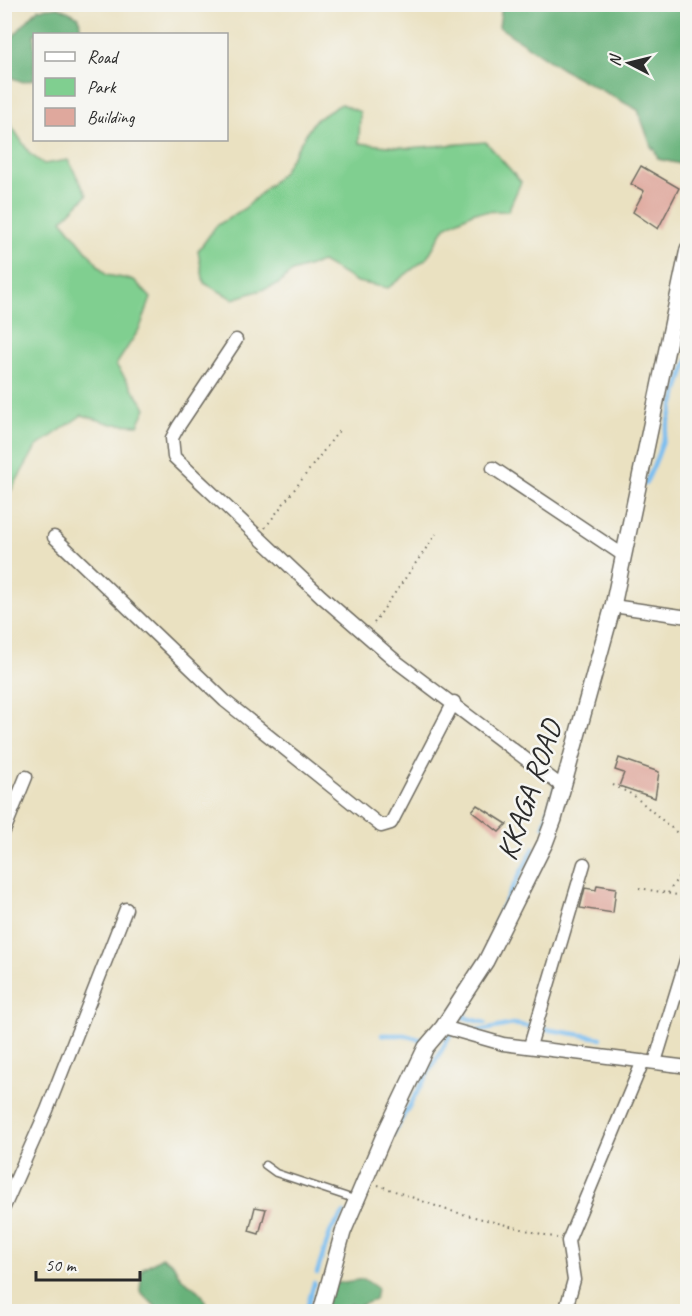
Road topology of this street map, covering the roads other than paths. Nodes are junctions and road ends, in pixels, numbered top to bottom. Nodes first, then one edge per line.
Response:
1 (687, 249) edge
2 (236, 340) dead end
3 (493, 468) dead end
4 (54, 537) dead end
5 (623, 555) junction
6 (613, 606) junction
7 (687, 617) edge
8 (454, 702) junction
9 (26, 777) dead end
10 (564, 788) junction
11 (4, 831) edge
12 (584, 864) dead end
13 (126, 909) dead end
14 (687, 954) edge
15 (443, 1026) junction
16 (530, 1046) junction
17 (649, 1062) junction
18 (687, 1067) edge
19 (266, 1164) dead end
20 (357, 1201) junction
21 (4, 1207) edge
22 (321, 1311) edge
23 (565, 1311) edge

1 - 5 street, KKAGA ROAD
2 - 8 street
3 - 5 street
4 - 8 street
5 - 6 street, KKAGA ROAD
6 - 7 street
6 - 10 street, KKAGA ROAD
8 - 10 street
9 - 11 street
10 - 15 street, KKAGA ROAD
12 - 16 street
13 - 21 street
14 - 17 street
15 - 16 street
15 - 20 street, KKAGA ROAD
16 - 17 street
17 - 18 street
17 - 23 street
19 - 20 lane
20 - 22 street, KKAGA ROAD

